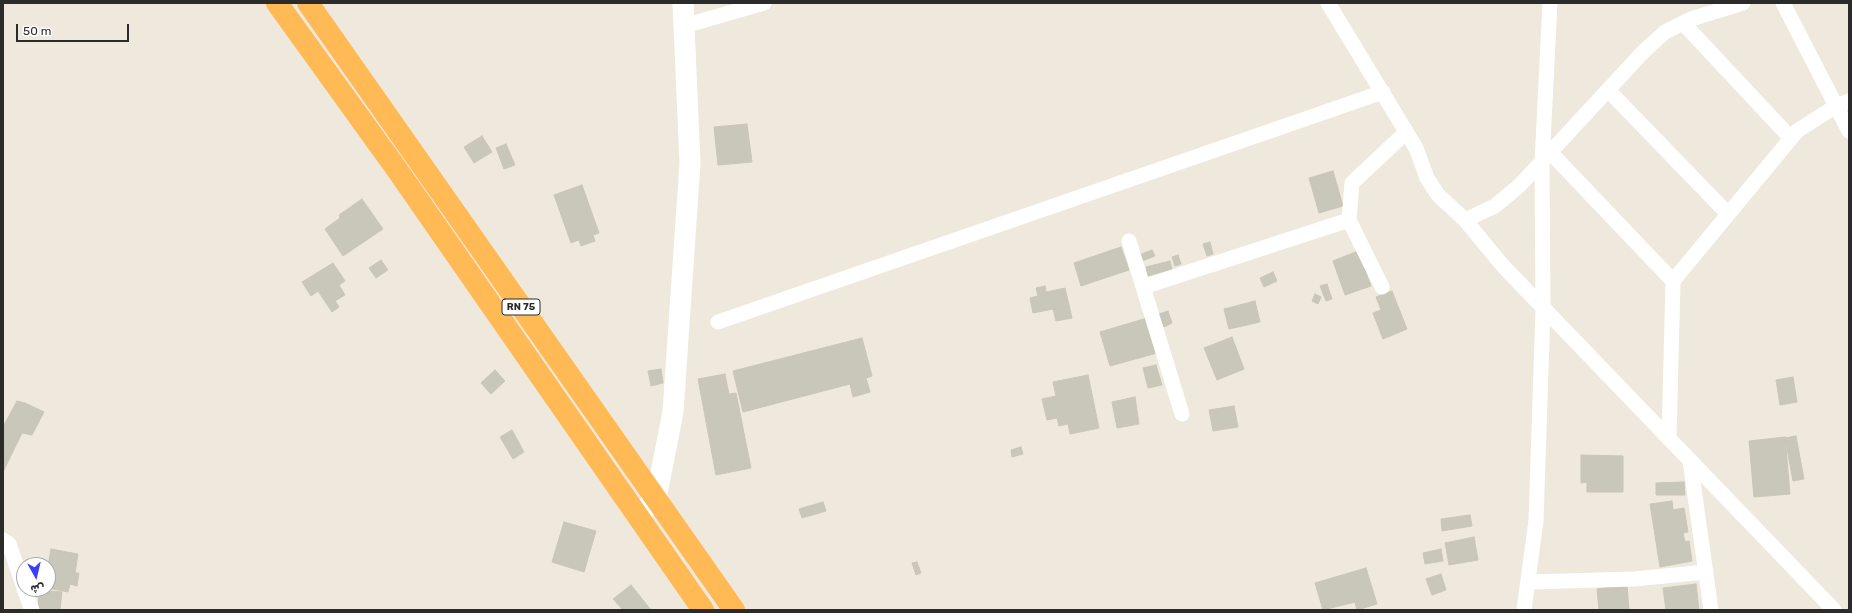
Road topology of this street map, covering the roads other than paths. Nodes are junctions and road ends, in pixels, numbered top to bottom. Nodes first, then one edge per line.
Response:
1 (277, 3) edge
2 (308, 3) edge
3 (683, 3) edge
4 (764, 3) edge
5 (1328, 3) edge
6 (1550, 3) edge
7 (1743, 3) edge
8 (1783, 3) edge
9 (1703, 9) edge
10 (1683, 23) junction
11 (684, 26) junction
12 (1608, 90) junction
13 (1383, 92) junction
14 (1842, 103) edge
15 (1849, 131) edge
16 (1786, 133) dead end
17 (1402, 136) dead end
18 (1546, 157) junction
19 (1728, 214) junction
20 (1349, 220) junction
21 (1465, 220) junction
22 (1129, 241) dead end
23 (1673, 281) junction
24 (1143, 286) junction
25 (1382, 287) dead end
26 (1544, 309) junction
27 (718, 322) dead end
28 (1182, 414) dead end
29 (1669, 439) junction
30 (1690, 460) junction
31 (656, 498) junction
32 (638, 516) junction
33 (3, 540) edge
34 (16, 565) edge
35 (1706, 572) junction
36 (1528, 582) junction
37 (27, 597) edge
38 (32, 610) edge
39 (703, 610) edge
40 (734, 610) edge
41 (1524, 610) edge
42 (1711, 610) edge
43 (1834, 610) edge

1 - 32 highway, RN 75
2 - 31 highway, RN 75
3 - 11 street
4 - 11 street
5 - 13 street
6 - 18 street
7 - 9 street
8 - 14 street
9 - 10 street
10 - 12 street
10 - 16 street
11 - 31 street
12 - 18 street
12 - 19 street
13 - 21 street
13 - 27 street
14 - 15 street
14 - 19 street
17 - 20 street
18 - 21 street
18 - 23 street
18 - 26 street
19 - 23 street
20 - 24 street
20 - 25 street
21 - 26 street
22 - 24 street
23 - 29 street
24 - 28 street
26 - 29 street
26 - 36 street
29 - 30 street
30 - 35 street
30 - 43 street
31 - 32 street
31 - 40 highway, RN 75
32 - 39 highway, RN 75
33 - 34 street
35 - 36 street
35 - 42 street
36 - 41 street
37 - 38 street

